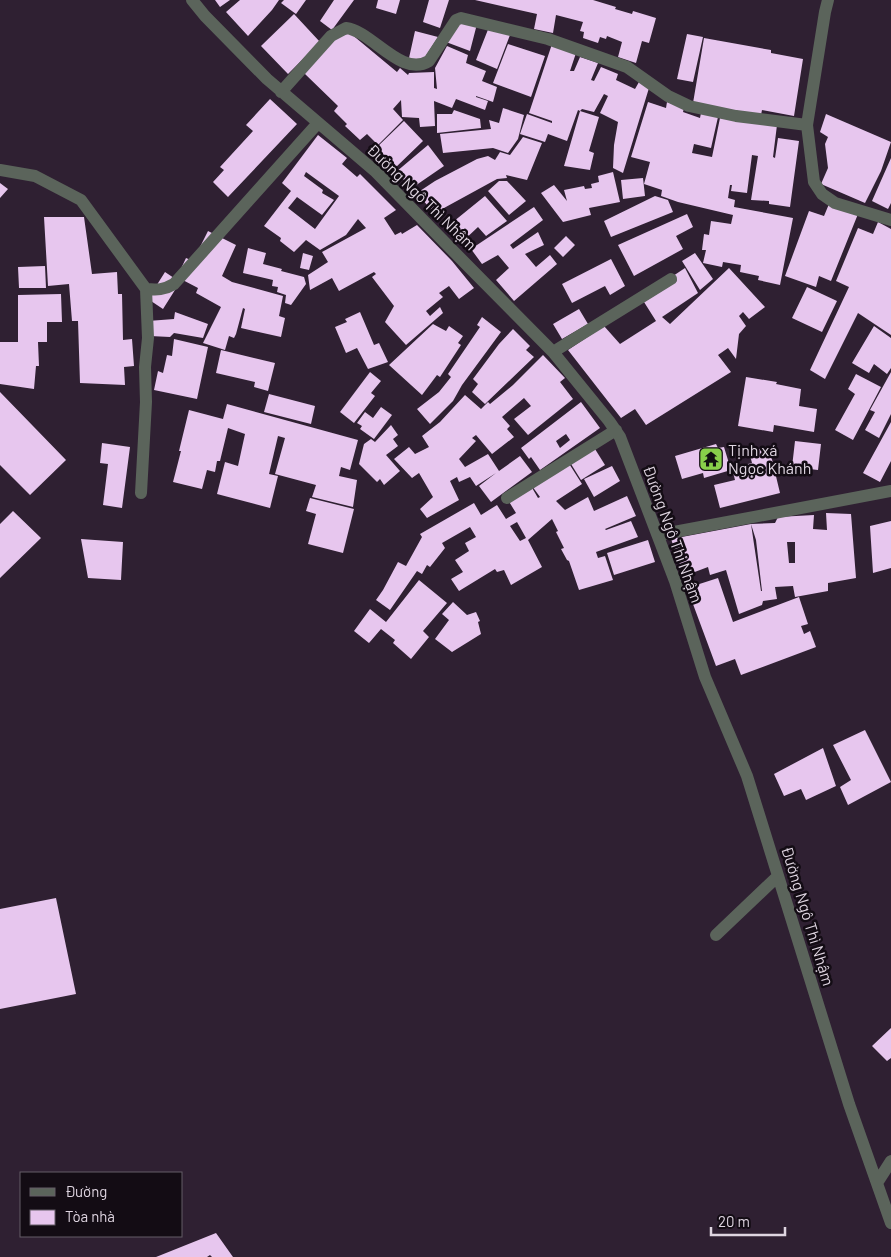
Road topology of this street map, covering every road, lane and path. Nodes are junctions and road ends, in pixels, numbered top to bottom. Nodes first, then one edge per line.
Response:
1 (192, 0) edge
2 (828, 0) edge
3 (281, 92) junction
4 (318, 123) junction
5 (807, 125) junction
6 (0, 170) edge
7 (891, 220) edge
8 (671, 278) dead end
9 (146, 289) junction
10 (552, 352) junction
11 (616, 430) junction
12 (891, 491) edge
13 (141, 492) dead end
14 (507, 498) dead end
15 (658, 535) junction
16 (778, 876) junction
17 (716, 935) dead end
18 (891, 1161) edge
19 (877, 1183) junction
20 (891, 1223) edge

1 - 3 street, Đường Ngô Thì Nhậm
2 - 5 street
3 - 4 street, Đường Ngô Thì Nhậm
3 - 5 street
4 - 9 street
4 - 10 street, Đường Ngô Thì Nhậm
5 - 7 street
6 - 9 street
8 - 10 street
9 - 13 street
10 - 11 street, Đường Ngô Thì Nhậm
11 - 14 street
11 - 15 street, Đường Ngô Thì Nhậm
12 - 15 street
15 - 16 street, Đường Ngô Thì Nhậm
16 - 17 street
16 - 19 street, Đường Ngô Thì Nhậm
18 - 19 street
19 - 20 street, Đường Ngô Thì Nhậm

